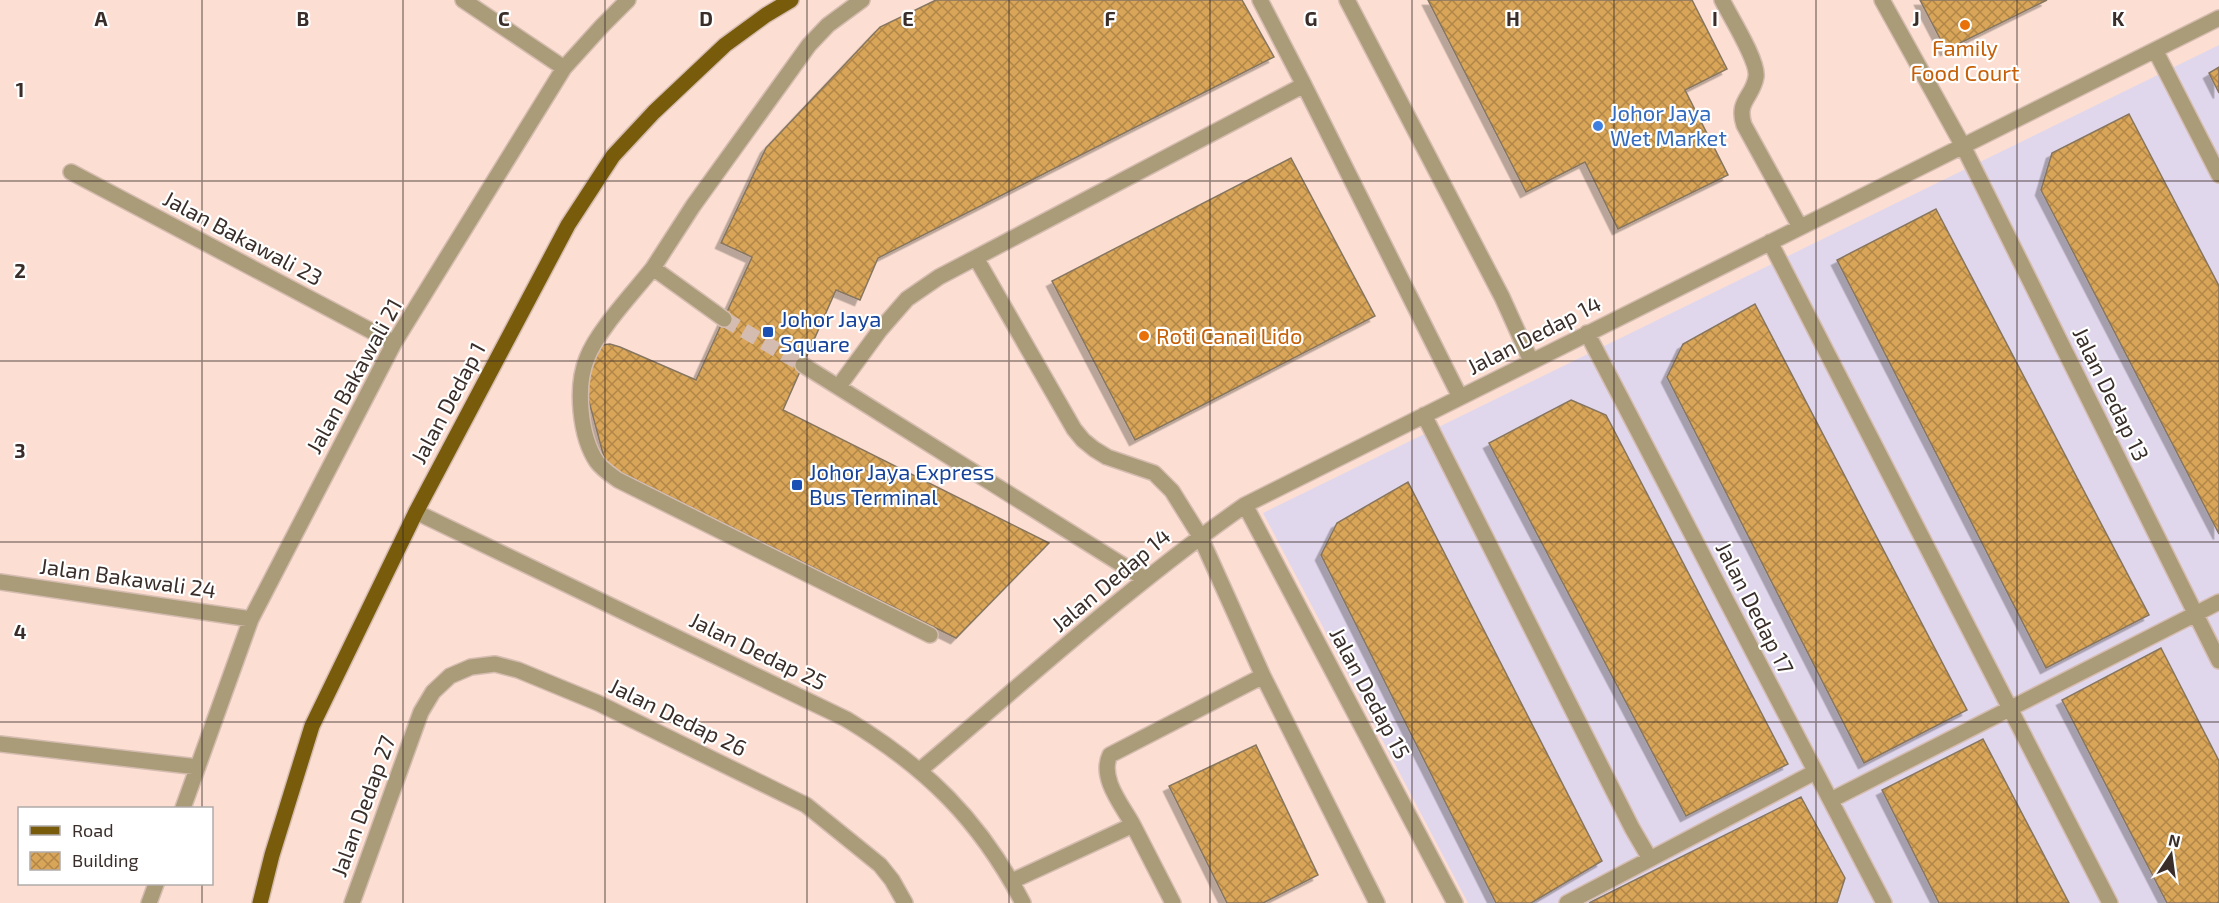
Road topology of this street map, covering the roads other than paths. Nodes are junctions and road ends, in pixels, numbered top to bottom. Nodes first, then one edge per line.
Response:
1 (463, 0) edge
2 (628, 0) edge
3 (791, 0) edge
4 (862, 0) edge
5 (1260, 0) edge
6 (1347, 0) edge
7 (1722, 0) edge
8 (1882, 0) edge
9 (2219, 18) edge
10 (2155, 50) junction
11 (564, 68) junction
12 (1304, 85) junction
13 (1963, 146) junction
14 (71, 172) dead end
15 (2219, 175) edge
16 (1800, 227) junction
17 (1770, 242) junction
18 (976, 258) junction
19 (653, 268) junction
20 (723, 319) tunnel mouth
21 (1587, 333) junction
22 (394, 343) junction
23 (1531, 361) junction
24 (803, 365) tunnel mouth
25 (839, 386) junction
26 (1460, 397) junction
27 (1424, 415) junction
28 (1245, 505) junction
29 (416, 512) junction
30 (1200, 536) junction
31 (1145, 579) junction
32 (0, 582) edge
33 (2219, 602) edge
34 (2195, 614) junction
35 (250, 619) junction
36 (930, 635) dead end
37 (2219, 661) edge
38 (1263, 676) junction
39 (2010, 708) junction
40 (417, 723) joint
41 (0, 744) edge
42 (198, 767) junction
43 (921, 770) junction
44 (1815, 772) junction
45 (1831, 800) junction
46 (183, 807) edge
47 (1133, 825) junction
48 (1650, 859) junction
49 (1012, 881) junction
50 (156, 885) edge
51 (149, 903) edge
52 (260, 903) edge
53 (352, 903) edge
54 (905, 903) edge
55 (1023, 903) edge
56 (1173, 903) edge
57 (1377, 903) edge
58 (1455, 903) edge
59 (1567, 903) edge
60 (1884, 903) edge
61 (2110, 903) edge

1 - 11 street
2 - 11 street, Jalan Bakawali 21
3 - 29 main road, Jalan Dedap 1
4 - 19 street
5 - 12 street
6 - 23 street
7 - 16 street
8 - 13 street, Jalan Dedap 13
9 - 10 street, Jalan Dedap 14
10 - 13 street, Jalan Dedap 14
10 - 15 street
11 - 22 street, Jalan Bakawali 21
12 - 18 street
12 - 26 street
13 - 16 street, Jalan Dedap 14
13 - 34 street, Jalan Dedap 13
14 - 22 street, Jalan Bakawali 23
16 - 17 street, Jalan Dedap 14
17 - 21 street, Jalan Dedap 14
17 - 39 street
18 - 25 street
18 - 30 street
19 - 20 street
19 - 36 street
21 - 23 street, Jalan Dedap 14
21 - 44 street, Jalan Dedap 17
22 - 35 street, Jalan Bakawali 21
23 - 26 street, Jalan Dedap 14
24 - 25 street
25 - 31 street
26 - 27 street, Jalan Dedap 14
27 - 28 street, Jalan Dedap 14
27 - 48 street
28 - 30 street, Jalan Dedap 14
28 - 58 street, Jalan Dedap 15
29 - 43 street, Jalan Dedap 25
29 - 52 main road, Jalan Dedap 1
30 - 31 street, Jalan Dedap 14
30 - 38 street
31 - 43 street, Jalan Dedap 14
32 - 35 street, Jalan Bakawali 24
33 - 34 street
34 - 37 street, Jalan Dedap 13
34 - 39 street
35 - 42 street, Jalan Bakawali 21
38 - 47 street
38 - 57 street
39 - 45 street
39 - 61 street
40 - 53 street, Jalan Dedap 27
40 - 54 street, Jalan Dedap 26
41 - 42 street
42 - 46 street, Jalan Bakawali 21
43 - 49 street, Jalan Dedap 25
44 - 45 street, Jalan Dedap 17
44 - 48 street
45 - 60 street, Jalan Dedap 17
47 - 49 street
47 - 56 street
48 - 59 street
49 - 55 street, Jalan Dedap 25
50 - 51 street

